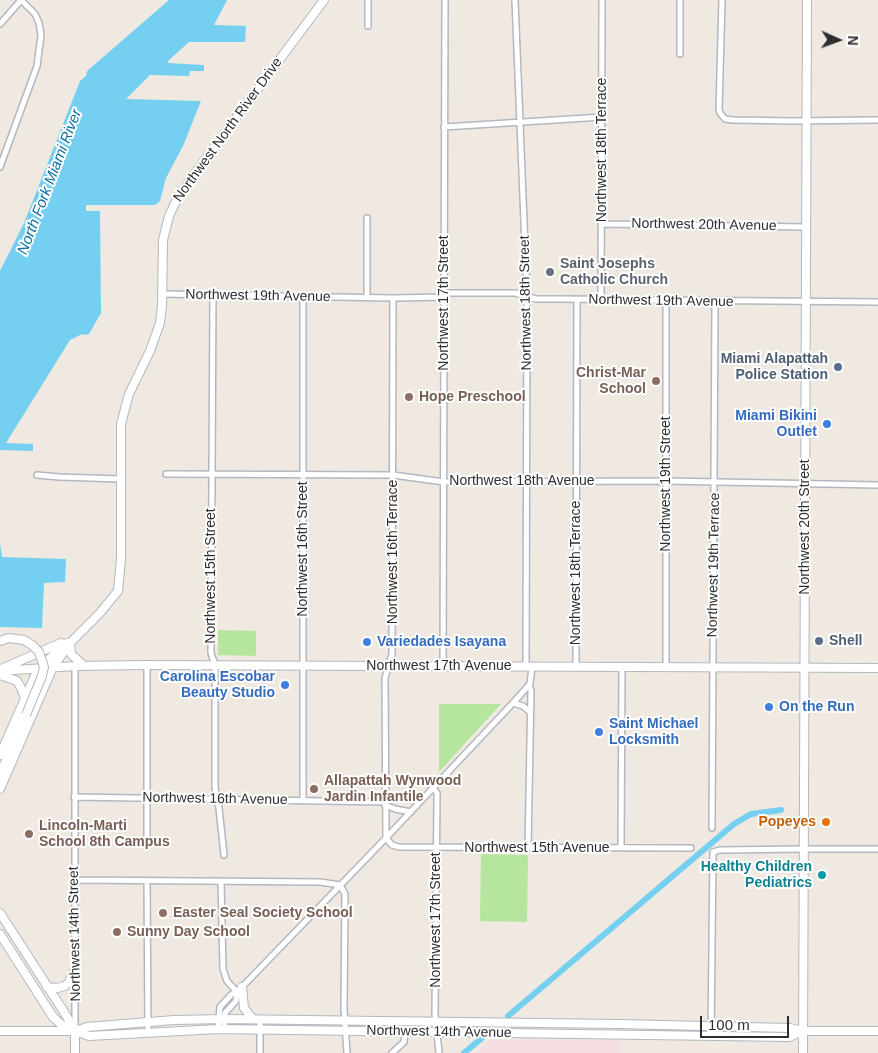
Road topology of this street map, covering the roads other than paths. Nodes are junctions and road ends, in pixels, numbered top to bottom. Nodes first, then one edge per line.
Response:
1 (21, 0) edge
2 (324, 0) edge
3 (368, 0) edge
4 (445, 0) edge
5 (514, 0) edge
6 (602, 0) edge
7 (680, 0) edge
8 (722, 0) edge
9 (807, 0) edge
10 (0, 24) edge
11 (368, 26) dead end
12 (680, 54) dead end
13 (602, 117) junction
14 (806, 120) junction
15 (878, 120) edge
16 (520, 123) junction
17 (444, 127) junction
18 (0, 167) edge
19 (368, 218) dead end
20 (602, 224) junction
21 (806, 226) junction
22 (162, 294) junction
23 (213, 295) junction
24 (444, 295) junction
25 (303, 296) junction
26 (527, 296) junction
27 (367, 297) junction
28 (393, 298) junction
29 (577, 300) junction
30 (601, 300) junction
31 (666, 300) junction
32 (715, 301) junction
33 (805, 302) junction
34 (878, 302) edge
35 (166, 474) dead end
36 (37, 475) dead end
37 (211, 475) junction
38 (303, 475) junction
39 (393, 475) junction
40 (121, 479) junction
41 (527, 481) junction
42 (576, 481) junction
43 (666, 481) junction
44 (444, 482) junction
45 (715, 482) junction
46 (805, 483) junction
47 (878, 485) edge
48 (72, 640) junction
49 (0, 641) edge
50 (79, 665) junction
51 (147, 665) junction
52 (215, 665) junction
53 (303, 666) junction
54 (388, 666) junction
55 (443, 666) junction
56 (53, 667) junction
57 (529, 667) junction
58 (576, 667) junction
59 (622, 667) junction
60 (666, 668) junction
61 (713, 668) junction
62 (804, 668) junction
63 (878, 668) edge
64 (38, 669) junction
65 (0, 670) edge
66 (0, 675) edge
67 (529, 686) junction
68 (24, 698) junction
69 (513, 703) junction
70 (530, 712) junction
71 (0, 755) edge
72 (0, 774) edge
73 (433, 788) junction
74 (0, 789) edge
75 (74, 797) junction
76 (147, 797) junction
77 (217, 798) junction
78 (303, 801) junction
79 (385, 803) junction
80 (411, 812) junction
81 (712, 828) dead end
82 (386, 838) junction
83 (147, 840) dead end
84 (437, 848) junction
85 (528, 848) junction
86 (621, 848) junction
87 (691, 848) dead end
88 (804, 849) junction
89 (878, 849) edge
90 (224, 856) dead end
91 (74, 880) junction
92 (147, 881) junction
93 (221, 881) junction
94 (340, 885) junction
95 (0, 913) edge
96 (0, 934) edge
97 (74, 971) junction
98 (47, 987) junction
99 (239, 990) junction
100 (221, 1019) junction
101 (256, 1019) junction
102 (346, 1020) junction
103 (148, 1022) junction
104 (436, 1022) junction
105 (711, 1026) junction
106 (221, 1029) junction
107 (260, 1029) junction
108 (0, 1031) edge
109 (75, 1031) junction
110 (346, 1031) junction
111 (803, 1031) junction
112 (878, 1031) edge
113 (148, 1032) junction
114 (405, 1032) junction
115 (438, 1032) junction
116 (711, 1036) junction
117 (74, 1053) edge
118 (260, 1053) edge
119 (347, 1053) edge
120 (392, 1053) edge
121 (439, 1053) edge
122 (803, 1053) edge

1 - 10 street
1 - 18 street
2 - 22 main road, Northwest North River Drive
3 - 11 street
4 - 17 street, Northwest 17th Street
5 - 16 street, Northwest 18th Street
6 - 13 street, Northwest 18th Terrace
7 - 12 street
8 - 14 street
9 - 14 main road, Northwest 20th Street
13 - 16 street
13 - 20 street, Northwest 18th Terrace
14 - 15 street
14 - 21 main road, Northwest 20th Street
16 - 17 street
16 - 26 street, Northwest 18th Street
17 - 24 street, Northwest 17th Street
19 - 27 street
20 - 21 street, Northwest 20th Avenue
20 - 30 street, Northwest 18th Terrace
21 - 33 main road, Northwest 20th Street
22 - 23 street, Northwest 19th Avenue
22 - 40 main road, Northwest North River Drive
23 - 25 street, Northwest 19th Avenue
23 - 37 street, Northwest 15th Street
24 - 26 street, Northwest 19th Avenue
24 - 28 street, Northwest 19th Avenue
24 - 44 street, Northwest 17th Street
25 - 27 street, Northwest 19th Avenue
25 - 38 street, Northwest 16th Street
26 - 29 street, Northwest 19th Avenue
26 - 41 street, Northwest 18th Street
27 - 28 street, Northwest 19th Avenue
28 - 39 street, Northwest 16th Terrace
29 - 30 street, Northwest 19th Avenue
29 - 42 street, Northwest 18th Terrace
30 - 31 street, Northwest 19th Avenue
31 - 32 street, Northwest 19th Avenue
31 - 43 street, Northwest 19th Street
32 - 33 street, Northwest 19th Avenue
32 - 45 street, Northwest 19th Terrace
33 - 34 street, Northwest 19th Avenue
33 - 46 main road, Northwest 20th Street
35 - 37 street, Northwest 18th Avenue
36 - 40 street
37 - 38 street, Northwest 18th Avenue
37 - 52 street, Northwest 15th Street
38 - 39 street, Northwest 18th Avenue
38 - 53 street, Northwest 16th Street
39 - 44 street, Northwest 18th Avenue
39 - 54 street, Northwest 16th Terrace
40 - 48 main road, Northwest North River Drive
41 - 42 street, Northwest 18th Avenue
41 - 44 street, Northwest 18th Avenue
41 - 57 street, Northwest 18th Street
42 - 43 street, Northwest 18th Avenue
42 - 58 street, Northwest 18th Terrace
43 - 45 street, Northwest 18th Avenue
43 - 60 street, Northwest 19th Street
44 - 55 street, Northwest 17th Street
45 - 46 street, Northwest 18th Avenue
45 - 61 street, Northwest 19th Terrace
46 - 47 street, Northwest 18th Avenue
46 - 62 main road, Northwest 20th Street
48 - 50 main road
48 - 56 main road, Northwest North River Drive
48 - 64 main road, Northwest North River Drive
48 - 65 main road
49 - 72 main road, bridge
50 - 51 main road, Northwest 17th Avenue
50 - 56 main road, Northwest 17th Avenue
50 - 75 street, Northwest 14th Street
51 - 52 main road, Northwest 17th Avenue
51 - 76 street
52 - 53 main road, Northwest 17th Avenue
52 - 77 street, Northwest 15th Street
53 - 54 main road, Northwest 17th Avenue
53 - 78 street, Northwest 16th Street
54 - 55 main road, Northwest 17th Avenue
54 - 79 street, Northwest 16th Terrace
55 - 57 main road, Northwest 17th Avenue
56 - 64 main road, Northwest 17th Avenue
56 - 74 main road, Northwest North River Drive
57 - 58 main road, Northwest 17th Avenue
57 - 67 street, Northwest 18th Street
58 - 59 main road, Northwest 17th Avenue
59 - 60 main road, Northwest 17th Avenue
59 - 86 street
60 - 61 main road, Northwest 17th Avenue
61 - 62 main road, Northwest 17th Avenue
61 - 81 street, Northwest 19th Terrace
62 - 63 main road, Northwest 17th Avenue
62 - 88 main road, Northwest 20th Street
64 - 65 main road, Northwest 17th Avenue
64 - 68 main road, Northwest North River Drive
66 - 68 main road
67 - 69 street
67 - 70 street
68 - 71 main road, Northwest North River Drive
69 - 70 street
69 - 73 street
70 - 85 street
73 - 80 street
73 - 84 street, Northwest 17th Street
75 - 76 street, Northwest 16th Avenue
75 - 91 street, Northwest 14th Street
76 - 77 street, Northwest 16th Avenue
76 - 83 street
77 - 78 street, Northwest 16th Avenue
77 - 90 street, Northwest 15th Street
78 - 79 street, Northwest 16th Avenue
79 - 80 street
79 - 82 street, Northwest 16th Terrace
80 - 82 street
82 - 84 street, Northwest 15th Avenue
82 - 94 street
84 - 85 street, Northwest 15th Avenue
84 - 104 street, Northwest 17th Street
85 - 86 street, Northwest 15th Avenue
86 - 87 street, Northwest 15th Avenue
88 - 89 street
88 - 105 street
88 - 111 main road, Northwest 20th Street
91 - 92 street
91 - 97 street, Northwest 14th Street
92 - 93 street
92 - 103 street
93 - 94 street
93 - 99 street
94 - 99 street
94 - 102 street
95 - 98 main road
96 - 109 main road
97 - 98 main road
97 - 109 street, Northwest 14th Street
98 - 109 main road
99 - 100 street
99 - 101 main road
100 - 101 main road, Northwest 14th Avenue
100 - 103 main road, Northwest 14th Avenue
100 - 106 street
101 - 102 main road, Northwest 14th Avenue
101 - 107 street
102 - 104 main road, Northwest 14th Avenue
102 - 110 street
103 - 109 main road, Northwest 14th Avenue
103 - 113 street
104 - 105 main road, Northwest 14th Avenue
104 - 115 street, Northwest 17th Street
105 - 111 main road, Northwest 14th Avenue
105 - 116 street
106 - 107 main road, Northwest 14th Avenue
106 - 113 main road, Northwest 14th Avenue
107 - 110 main road, Northwest 14th Avenue
107 - 118 street
108 - 109 main road, Northwest 14th Avenue
109 - 113 main road, Northwest 14th Avenue
109 - 117 main road, Northwest 14th Street
110 - 114 main road, Northwest 14th Avenue
110 - 119 street
111 - 112 main road, Northwest 14th Avenue
111 - 116 main road, Northwest 14th Avenue
111 - 122 main road, Northwest 20th Street
114 - 115 main road, Northwest 14th Avenue
114 - 120 street
115 - 116 main road, Northwest 14th Avenue
115 - 121 street, Northwest 17th Street

